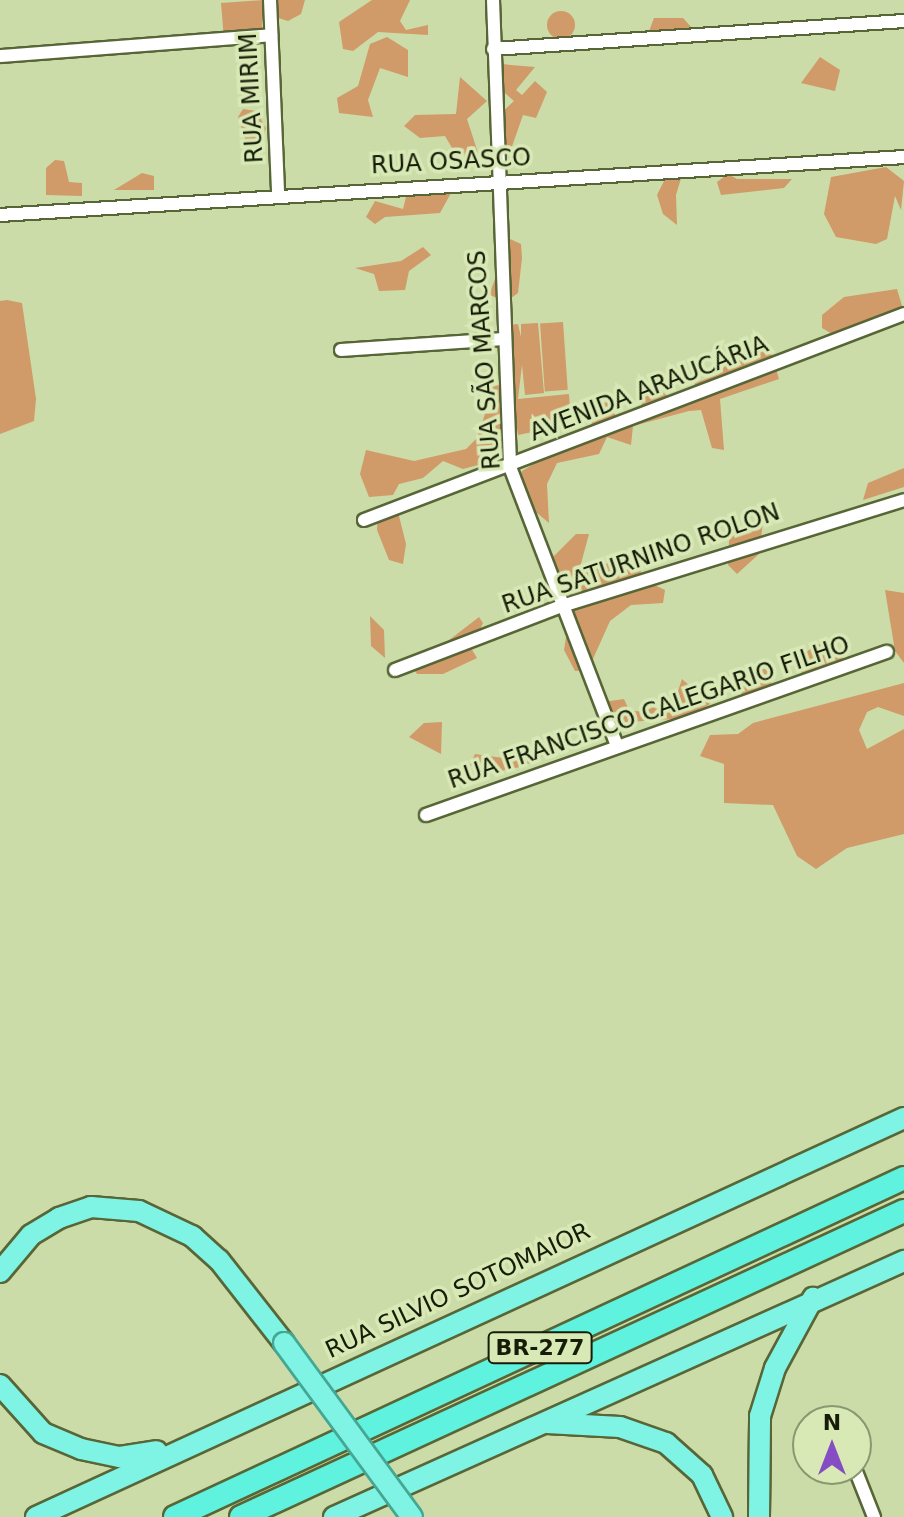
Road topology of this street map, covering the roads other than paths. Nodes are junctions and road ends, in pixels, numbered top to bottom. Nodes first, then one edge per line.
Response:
1 (270, 0) edge
2 (493, 0) edge
3 (904, 21) edge
4 (271, 35) junction
5 (493, 49) junction
6 (0, 56) edge
7 (904, 157) edge
8 (497, 182) junction
9 (278, 194) junction
10 (0, 215) edge
11 (904, 314) edge
12 (504, 339) junction
13 (341, 350) dead end
14 (510, 467) junction
15 (904, 500) edge
16 (364, 520) dead end
17 (562, 606) junction
18 (887, 652) dead end
19 (395, 670) dead end
20 (617, 746) junction
21 (426, 815) dead end
22 (904, 1118) edge
23 (904, 1178) edge
24 (904, 1211) edge
25 (904, 1261) edge
26 (0, 1272) edge
27 (813, 1298) junction
28 (0, 1385) edge
29 (539, 1423) junction
30 (184, 1447) junction
31 (861, 1485) edge
32 (36, 1517) edge
33 (175, 1517) edge
34 (241, 1517) edge
35 (334, 1517) edge
36 (412, 1517) edge
37 (722, 1517) edge
38 (759, 1517) edge
39 (874, 1517) edge

1 - 4 street, RUA MIRIM
2 - 5 street, RUA SÃO MARCOS
3 - 5 street
4 - 6 street
4 - 9 street, RUA MIRIM
5 - 8 street, RUA SÃO MARCOS
7 - 8 street, RUA OSASCO
8 - 9 street, RUA OSASCO
8 - 12 street, RUA SÃO MARCOS
9 - 10 street, RUA OSASCO
11 - 14 street, AVENIDA ARAUCÁRIA
12 - 13 street
12 - 14 street, RUA SÃO MARCOS
14 - 16 street, AVENIDA ARAUCÁRIA
14 - 17 street, RUA SÃO MARCOS
15 - 17 street, RUA SATURNINO ROLON
17 - 19 street, RUA SATURNINO ROLON
17 - 20 street, RUA SÃO MARCOS
18 - 20 street, RUA FRANCISCO CALEGARIO FILHO
20 - 21 street, RUA FRANCISCO CALEGARIO FILHO
22 - 30 highway, RUA SILVIO SOTOMAIOR
23 - 33 highway, BR-277
24 - 34 highway, BR-277
25 - 27 highway
26 - 36 highway, bridge
27 - 29 highway
27 - 38 highway
28 - 30 highway
29 - 35 highway
29 - 37 highway
30 - 32 highway, RUA SILVIO SOTOMAIOR
31 - 39 street

